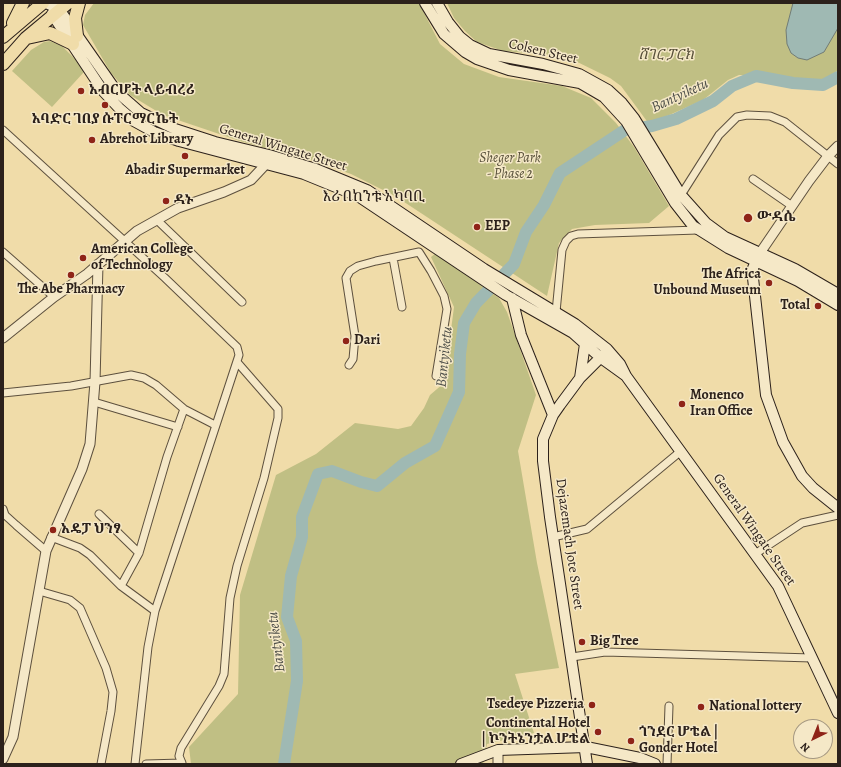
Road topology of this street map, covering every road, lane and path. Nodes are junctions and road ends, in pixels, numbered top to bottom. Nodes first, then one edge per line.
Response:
1 (23, 3) edge
2 (45, 3) edge
3 (79, 3) edge
4 (425, 3) edge
5 (437, 3) edge
6 (60, 9) edge
7 (6, 33) edge
8 (26, 38) junction
9 (75, 40) junction
10 (457, 40) junction
11 (3, 64) edge
12 (3, 130) edge
13 (838, 146) edge
14 (652, 155) junction
15 (828, 156) junction
16 (267, 159) junction
17 (838, 164) edge
18 (753, 179) dead end
19 (682, 195) junction
20 (792, 206) junction
21 (157, 220) junction
22 (698, 230) junction
23 (125, 242) junction
24 (432, 246) junction
25 (3, 252) edge
26 (419, 252) junction
27 (758, 257) junction
28 (393, 258) junction
29 (98, 264) junction
30 (482, 272) junction
31 (838, 294) edge
32 (509, 296) junction
33 (54, 297) junction
34 (242, 302) dead end
35 (838, 305) edge
36 (402, 307) dead end
37 (556, 312) junction
38 (3, 338) edge
39 (585, 344) junction
40 (607, 349) junction
41 (601, 358) junction
42 (237, 362) junction
43 (349, 365) dead end
44 (436, 376) dead end
45 (626, 376) junction
46 (580, 378) junction
47 (95, 382) junction
48 (3, 393) edge
49 (94, 402) junction
50 (184, 409) junction
51 (552, 415) junction
52 (215, 425) junction
53 (178, 427) junction
54 (681, 451) junction
55 (838, 508) edge
56 (3, 509) edge
57 (100, 514) dead end
58 (838, 515) edge
59 (51, 537) junction
60 (553, 537) junction
61 (46, 551) junction
62 (139, 554) junction
63 (756, 554) junction
64 (121, 586) junction
65 (38, 592) junction
66 (155, 611) junction
67 (572, 657) junction
68 (812, 658) junction
69 (669, 706) dead end
70 (838, 713) edge
71 (586, 747) junction
72 (498, 750) junction
73 (3, 759) edge
74 (182, 763) edge
75 (101, 764) edge
76 (135, 764) edge
77 (146, 764) edge
78 (461, 764) edge
79 (498, 764) edge
80 (587, 764) edge
81 (655, 764) edge
82 (667, 764) edge

1 - 7 main road
2 - 6 main road
2 - 7 main road
3 - 9 main road
4 - 10 main road
5 - 10 main road, Colsen Steet
6 - 8 main road
6 - 9 main road, General Wingate Street
8 - 9 main road
8 - 11 main road
9 - 16 main road, General Wingate Street
10 - 14 main road, Colsen Steet
12 - 23 street
13 - 15 street
14 - 19 main road
14 - 22 main road
15 - 17 street
15 - 19 street
15 - 20 street
16 - 21 street
16 - 24 main road, General Wingate Street
16 - 30 main road, General Wingate Street
18 - 20 street
19 - 27 main road
20 - 27 street
21 - 23 street
21 - 34 street
22 - 27 main road
22 - 37 street
23 - 29 street
23 - 42 street
24 - 26 street
24 - 30 main road, General Wingate Street
25 - 33 street
26 - 28 street
26 - 44 street
27 - 31 main road
27 - 35 main road
27 - 55 main road
28 - 36 street
28 - 43 street
29 - 33 street
29 - 47 street
30 - 32 main road, General Wingate Street
30 - 37 main road, General Wingate Street
32 - 39 main road, General Wingate Street
32 - 51 main road
33 - 38 street
37 - 40 main road, General Wingate Street
39 - 41 main road, General Wingate Street
39 - 46 main road
40 - 41 main road, Dejazemach Jote Street
40 - 45 main road, General Wingate Street
41 - 45 main road, General Wingate Street
41 - 46 main road, Dejazemach Jote Street
42 - 52 street
42 - 74 street
45 - 54 main road, General Wingate Street
46 - 51 main road, Dejazemach Jote Street
47 - 48 street
47 - 49 street
47 - 50 street
49 - 53 street
49 - 59 street
50 - 52 street
50 - 53 street
51 - 60 main road, Dejazemach Jote Street
52 - 66 street
53 - 62 street
54 - 60 street
54 - 63 main road, General Wingate Street
56 - 61 street
57 - 62 street
58 - 63 street
59 - 61 street
59 - 64 street
60 - 67 main road, Dejazemach Jote Street
61 - 65 street
62 - 64 street
63 - 68 main road, General Wingate Street
64 - 66 street
65 - 73 street
65 - 75 street
66 - 76 street
67 - 68 street
67 - 71 main road, Dejazemach Jote Street
68 - 70 main road, General Wingate Street
69 - 82 street
71 - 72 main road
71 - 80 main road, Dejazemach Jote Street
71 - 81 main road
72 - 78 main road
72 - 79 street
74 - 77 street

